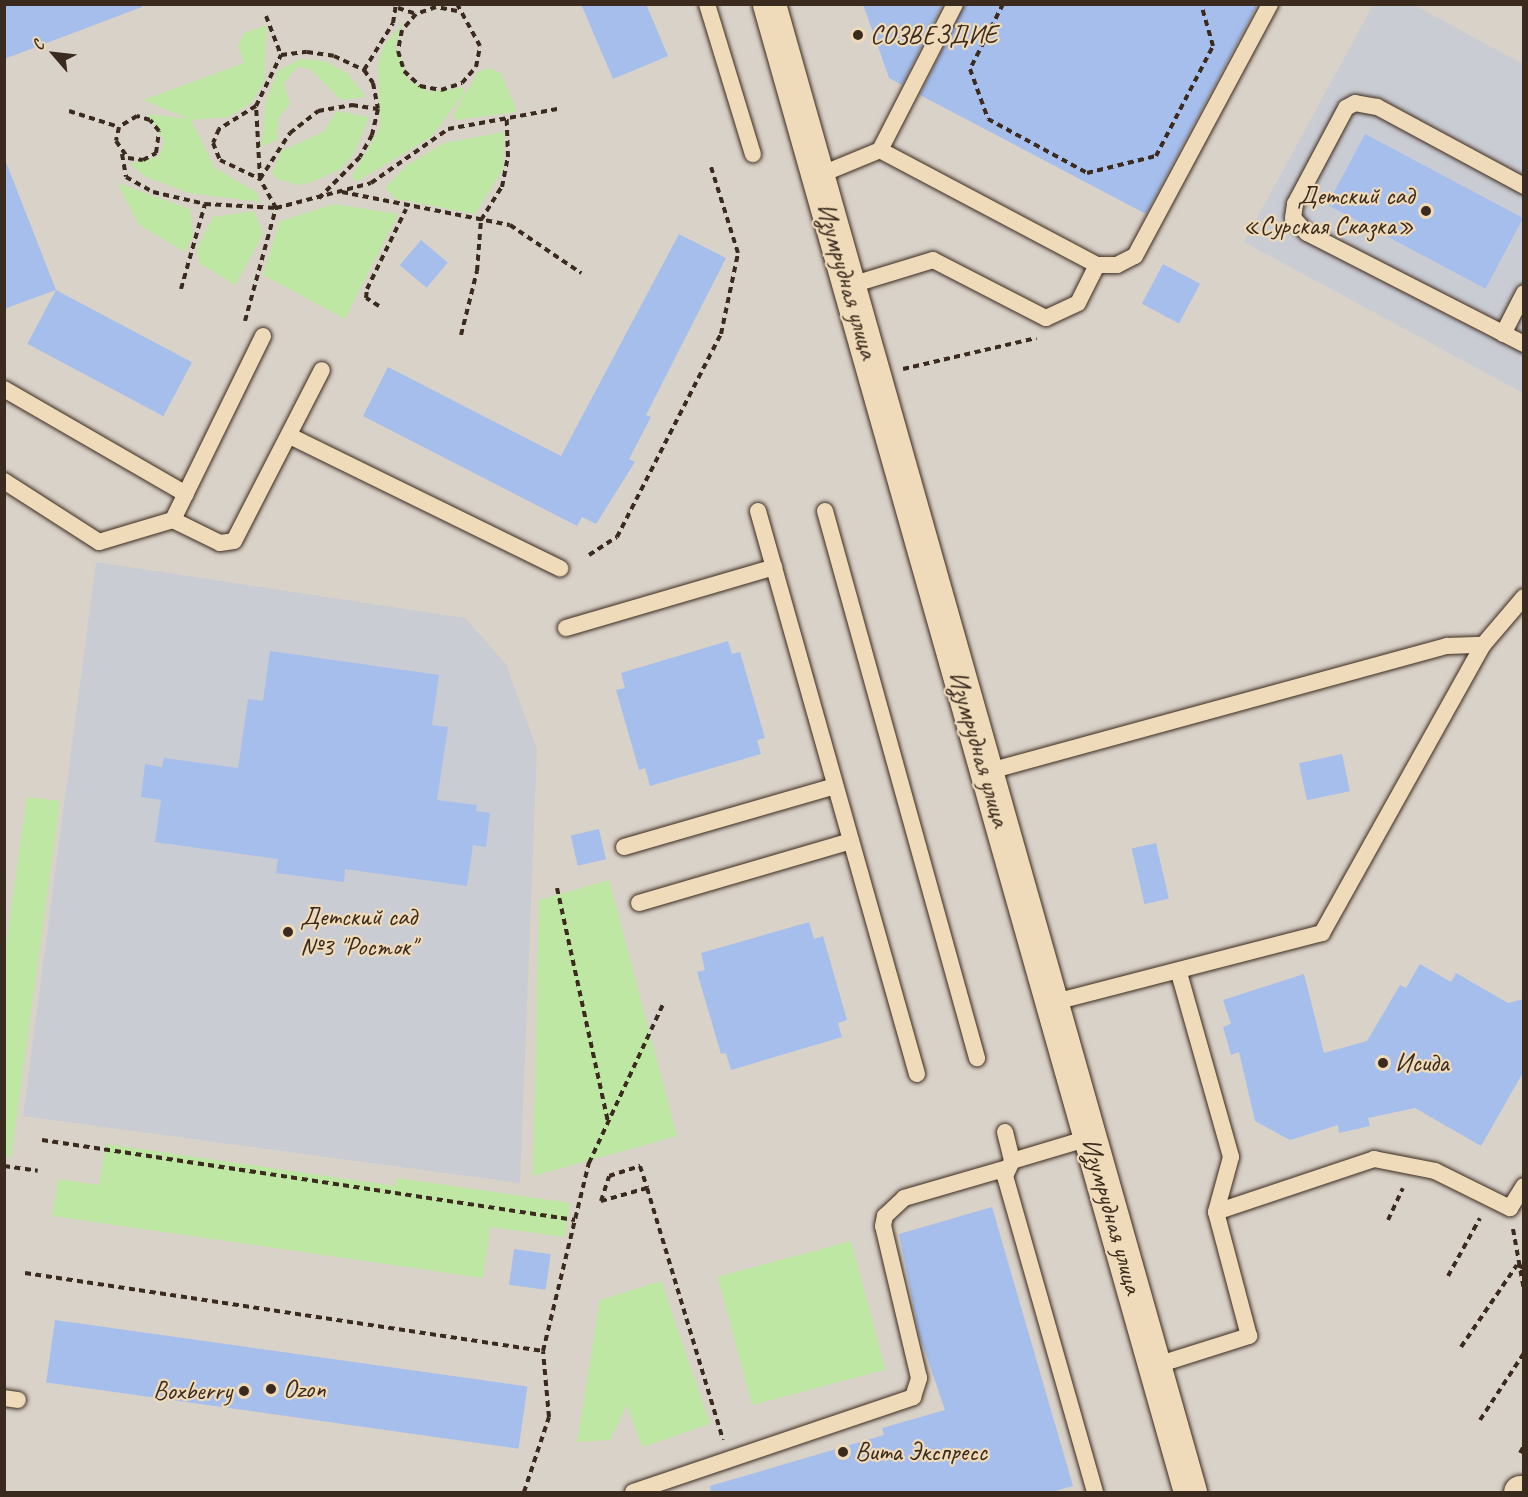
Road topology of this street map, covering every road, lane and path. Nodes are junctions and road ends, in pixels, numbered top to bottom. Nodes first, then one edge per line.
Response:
1 (457, 4) edge
2 (707, 4) edge
3 (769, 4) edge
4 (955, 4) edge
5 (1003, 4) edge
6 (1201, 4) edge
7 (1270, 4) edge
8 (397, 6) edge
9 (457, 11) junction
10 (416, 14) junction
11 (266, 16) dead end
12 (281, 55) junction
13 (364, 70) junction
14 (256, 106) junction
15 (378, 109) junction
16 (557, 109) dead end
17 (69, 111) dead end
18 (507, 119) junction
19 (119, 127) junction
20 (880, 150) junction
21 (122, 154) junction
22 (753, 154) dead end
23 (711, 166) dead end
24 (817, 176) junction
25 (260, 179) junction
26 (1524, 186) edge
27 (342, 192) junction
28 (318, 199) junction
29 (206, 204) junction
30 (276, 208) junction
31 (406, 209) junction
32 (481, 220) junction
33 (1097, 265) junction
34 (581, 273) dead end
35 (848, 286) junction
36 (181, 289) dead end
37 (1524, 293) edge
38 (379, 306) dead end
39 (1046, 318) junction
40 (244, 325) dead end
41 (1503, 333) junction
42 (461, 335) dead end
43 (263, 336) dead end
44 (1524, 344) edge
45 (322, 370) dead end
46 (896, 370) dead end
47 (4, 389) edge
48 (290, 436) junction
49 (4, 481) edge
50 (186, 494) junction
51 (758, 511) dead end
52 (825, 511) dead end
53 (173, 520) junction
54 (589, 555) dead end
55 (774, 567) junction
56 (560, 568) dead end
57 (1524, 597) edge
58 (566, 628) dead end
59 (1483, 645) junction
60 (986, 772) junction
61 (835, 786) junction
62 (851, 841) junction
63 (624, 847) dead end
64 (557, 888) dead end
65 (639, 903) dead end
66 (1179, 973) junction
67 (664, 1002) dead end
68 (1051, 1003) junction
69 (977, 1058) dead end
70 (917, 1074) dead end
71 (608, 1121) junction
72 (1005, 1132) dead end
73 (1089, 1138) junction
74 (42, 1140) dead end
75 (1009, 1165) junction
76 (4, 1166) edge
77 (38, 1171) dead end
78 (1408, 1176) dead end
79 (1524, 1186) edge
80 (647, 1188) junction
81 (1216, 1212) junction
82 (1517, 1213) edge
83 (1480, 1217) dead end
84 (575, 1220) junction
85 (1388, 1220) dead end
86 (1517, 1265) junction
87 (1524, 1268) edge
88 (25, 1273) dead end
89 (1448, 1276) dead end
90 (1524, 1290) edge
91 (1461, 1347) dead end
92 (543, 1351) junction
93 (1524, 1353) edge
94 (1154, 1366) junction
95 (1480, 1420) dead end
96 (722, 1438) dead end
97 (1524, 1446) edge
98 (1520, 1454) dead end
99 (524, 1492) edge
100 (633, 1492) edge
101 (1095, 1492) edge
102 (1190, 1492) edge

1 - 9 path
2 - 22 lane
3 - 24 street, Изумрудная улица
4 - 20 lane
5 - 6 path
7 - 33 lane
8 - 10 path
8 - 13 path
9 - 10 path
9 - 10 path
11 - 12 path
12 - 13 path
12 - 14 path
13 - 15 path
14 - 25 path
14 - 25 path
15 - 25 path
15 - 28 path
16 - 18 path
17 - 19 path
18 - 27 path
18 - 32 path
19 - 21 path
19 - 21 path
20 - 24 lane
20 - 33 lane
21 - 29 path
23 - 54 path
24 - 35 street, Изумрудная улица
25 - 30 path
26 - 41 lane
27 - 28 path
27 - 31 path
28 - 30 path
29 - 30 path
29 - 36 path
30 - 40 path
31 - 32 path
31 - 38 path
32 - 34 path
32 - 42 path
33 - 39 lane
35 - 39 lane
35 - 60 street, Изумрудная улица
37 - 41 lane
39 - 46 path
41 - 44 lane
43 - 50 lane
45 - 48 lane
47 - 50 lane
48 - 53 lane
48 - 56 lane
49 - 53 lane
50 - 53 lane
51 - 55 lane
52 - 69 lane
55 - 58 lane
55 - 61 lane
57 - 59 lane
59 - 60 lane
59 - 66 lane
60 - 68 street, Изумрудная улица
61 - 62 lane
61 - 63 lane
62 - 65 lane
62 - 70 lane
64 - 71 path
66 - 68 lane
66 - 81 lane
67 - 71 path
68 - 73 street, Изумрудная улица
71 - 84 path
72 - 75 lane
73 - 75 lane
73 - 94 street, Изумрудная улица
74 - 84 path
75 - 100 lane
75 - 101 lane
76 - 77 path
78 - 85 path
79 - 82 lane
80 - 80 path
80 - 96 path
81 - 82 lane
81 - 94 lane
82 - 86 path
83 - 89 path
84 - 92 path
86 - 87 path
86 - 90 path
86 - 91 path
88 - 92 path
92 - 99 path
93 - 95 path
94 - 102 street, Изумрудная улица
97 - 98 path

